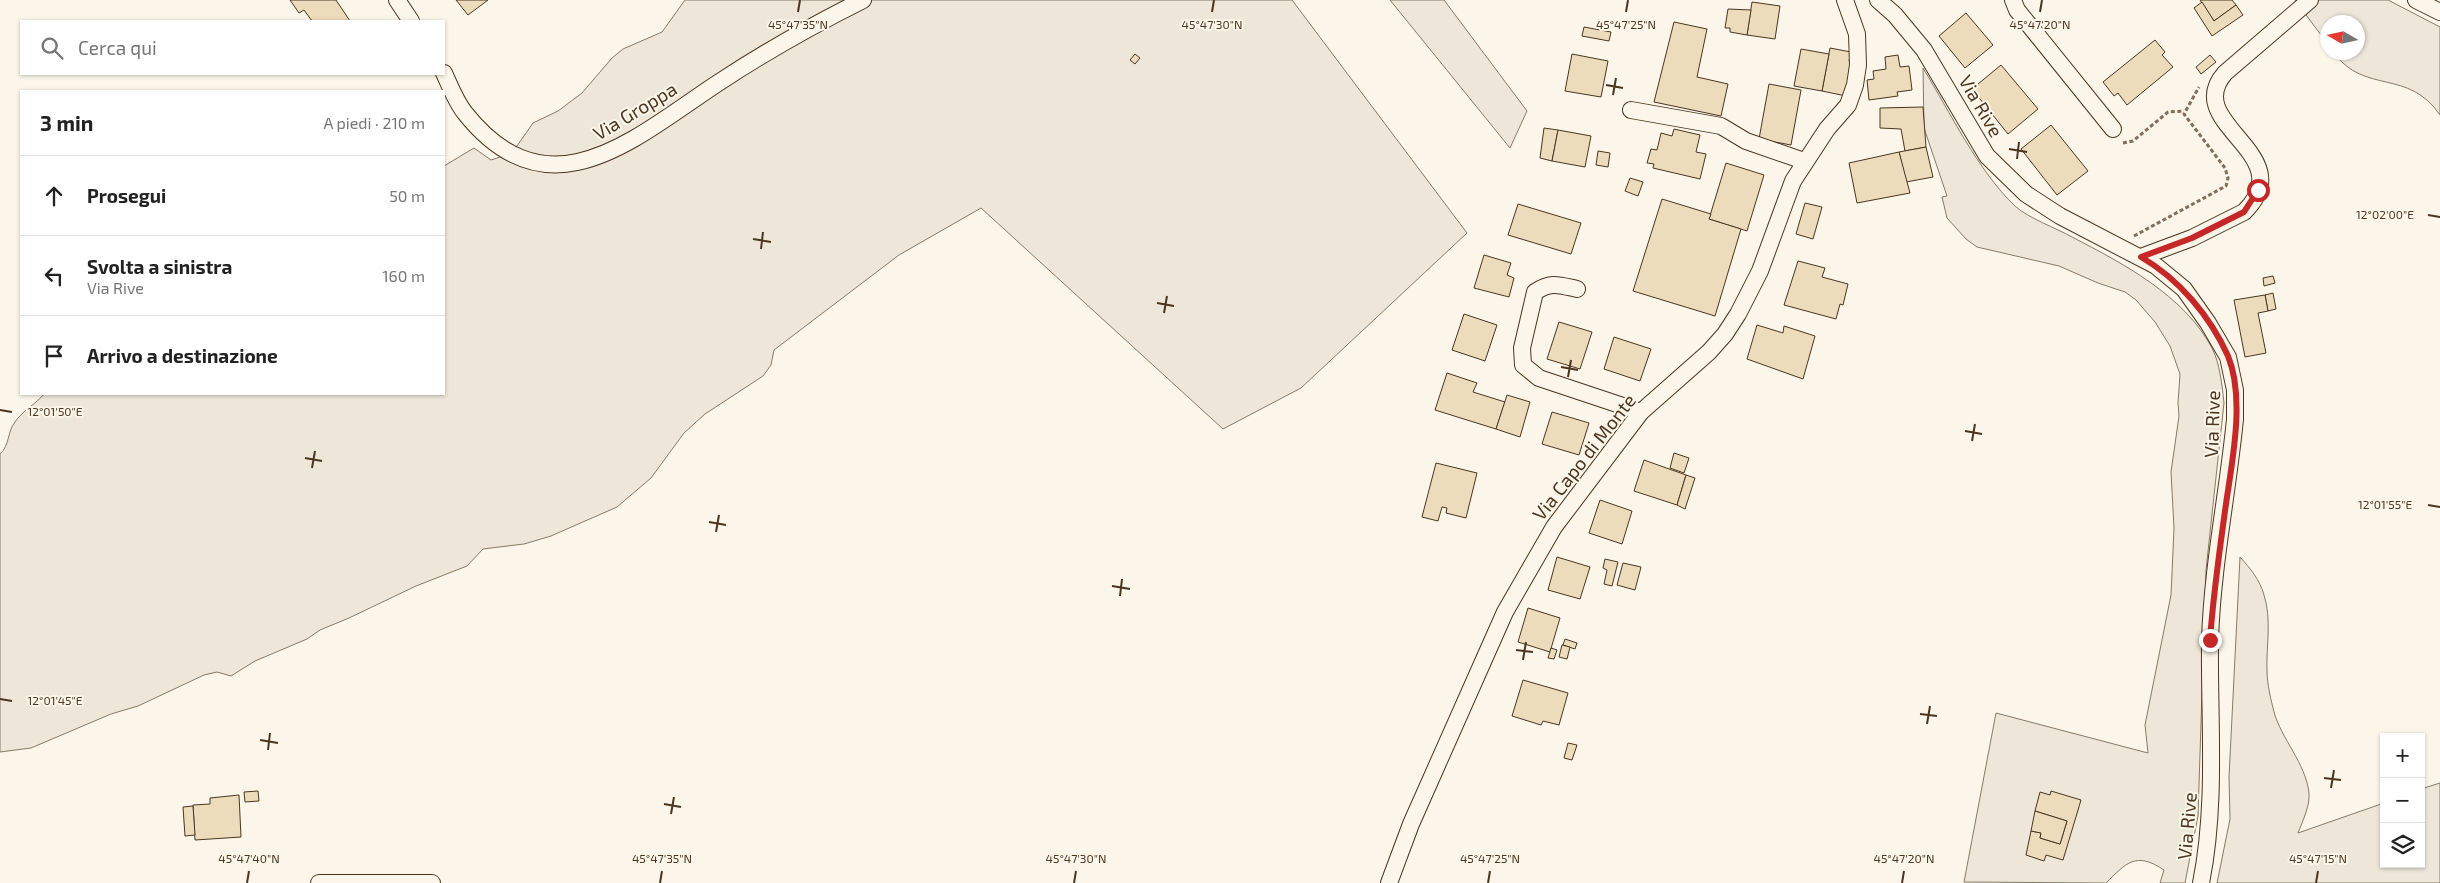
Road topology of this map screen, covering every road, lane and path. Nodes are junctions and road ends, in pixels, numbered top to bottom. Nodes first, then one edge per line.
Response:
1 (397, 0) edge
2 (864, 0) edge
3 (1845, 0) edge
4 (1878, 0) edge
5 (2013, 0) edge
6 (2310, 0) edge
7 (2416, 0) edge
8 (2440, 12) edge
9 (410, 20) edge
10 (445, 75) edge
11 (2204, 80) dead end
12 (1631, 110) dead end
13 (2184, 111) junction
14 (2112, 128) joint
15 (1804, 161) junction
16 (2117, 244) junction
17 (2141, 257) junction
18 (1577, 289) dead end
19 (1641, 412) junction
20 (319, 883) edge
21 (432, 883) edge
22 (1389, 883) edge
23 (2201, 883) edge

1 - 9 street
2 - 10 street, Via Groppa
3 - 15 street, Via Capo di Monte
4 - 16 street, Via Rive
5 - 14 street
6 - 17 street
7 - 8 street
11 - 13 path
12 - 15 street
13 - 14 path
13 - 16 path
15 - 19 street, Via Capo di Monte
16 - 17 street, Via Rive
17 - 23 street, Via Rive
18 - 19 street
19 - 22 street, Via Capo di Monte
20 - 21 street

